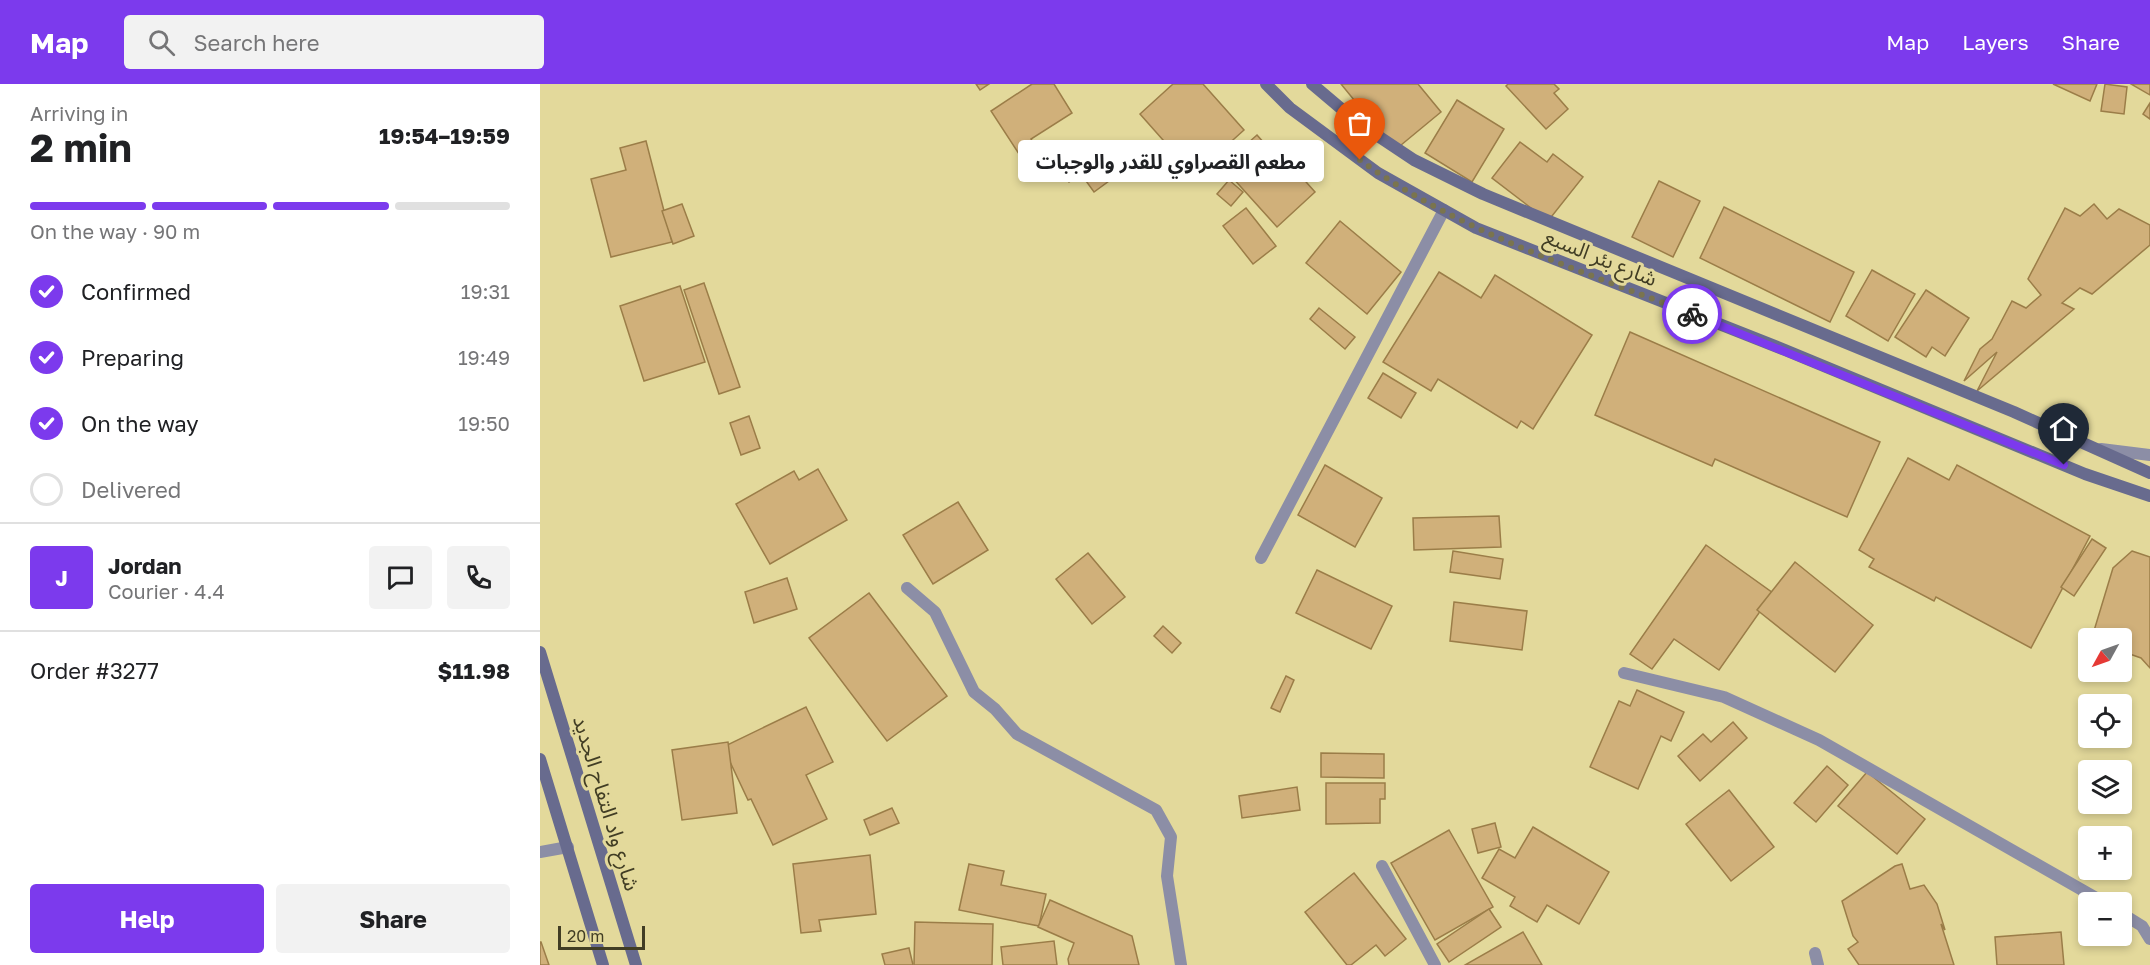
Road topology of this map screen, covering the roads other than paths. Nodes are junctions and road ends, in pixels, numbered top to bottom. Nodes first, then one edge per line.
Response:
1 (1266, 84) edge
2 (1312, 84) edge
3 (1444, 210) junction
4 (2094, 449) junction
5 (2150, 455) edge
6 (2150, 473) edge
7 (2150, 496) edge
8 (1261, 558) dead end
9 (907, 588) dead end
10 (540, 652) edge
11 (1624, 672) dead end
12 (540, 759) edge
13 (568, 848) junction
14 (540, 852) edge
15 (1382, 866) dead end
16 (2086, 892) edge
17 (2132, 920) edge
18 (2150, 939) edge
19 (603, 965) edge
20 (636, 965) edge
21 (1181, 965) edge
22 (1435, 965) edge

1 - 3 street, شارع بئر السبع
2 - 4 street, شارع بئر السبع
3 - 7 street, شارع بئر السبع
3 - 8 street
4 - 5 street
4 - 6 street, شارع بئر السبع
9 - 21 street
10 - 20 street, شارع واد التفاح الجديد
11 - 16 street
12 - 13 street
13 - 14 street
13 - 19 street
15 - 22 street
17 - 18 street

